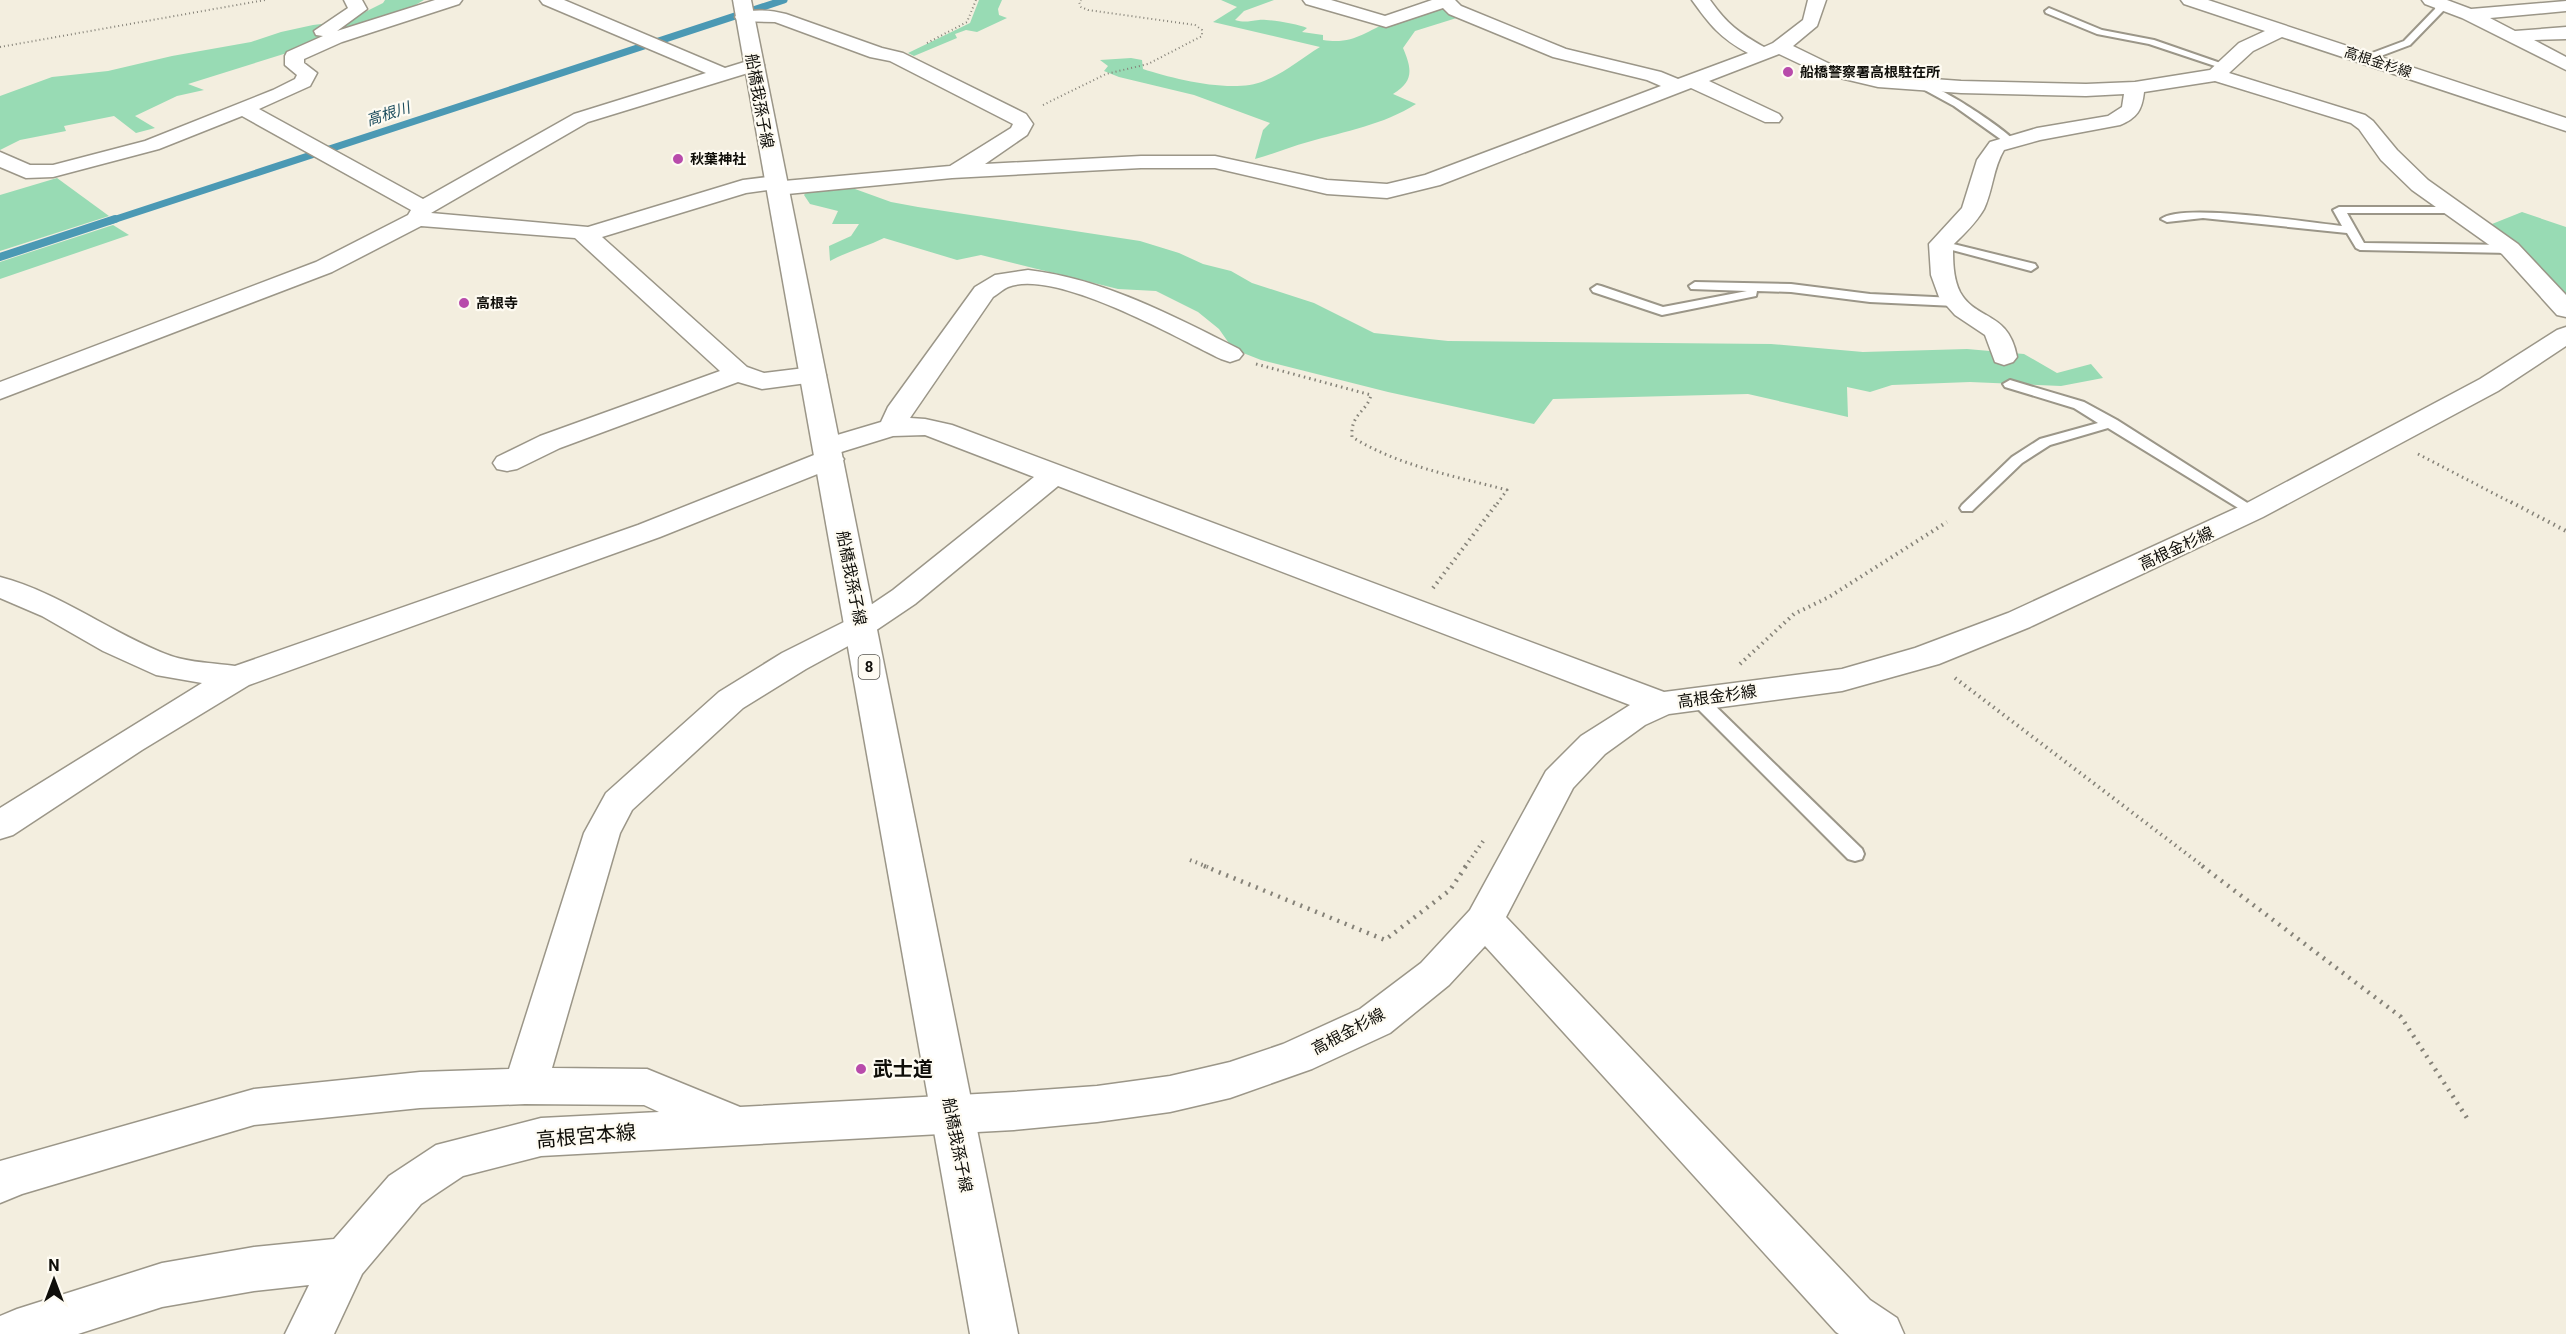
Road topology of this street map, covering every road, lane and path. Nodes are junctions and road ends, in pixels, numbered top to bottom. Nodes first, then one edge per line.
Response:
1 (264, 0) edge
2 (353, 0) edge
3 (453, 0) edge
4 (549, 0) edge
5 (976, 0) edge
6 (1081, 0) edge
7 (1312, 0) edge
8 (1701, 0) edge
9 (1713, 0) edge
10 (1817, 0) edge
11 (2190, 0) edge
12 (1446, 1) edge
13 (2435, 2) edge
14 (2566, 6) edge
15 (743, 9) edge
16 (2049, 11) dead end
17 (2468, 14) junction
18 (2282, 30) junction
19 (2566, 33) edge
20 (2515, 36) junction
21 (0, 47) edge
22 (1771, 50) junction
23 (294, 56) junction
24 (896, 57) junction
25 (2367, 58) junction
26 (2566, 64) edge
27 (739, 70) junction
28 (2220, 70) junction
29 (1685, 83) junction
30 (1924, 86) junction
31 (2135, 88) junction
32 (243, 110) junction
33 (1018, 118) junction
34 (1772, 118) dead end
35 (2566, 125) edge
36 (2010, 141) junction
37 (0, 158) edge
38 (952, 172) junction
39 (776, 185) junction
40 (2454, 210) junction
41 (420, 214) junction
42 (2167, 219) dead end
43 (2350, 230) junction
44 (586, 235) junction
45 (1941, 244) junction
46 (2510, 249) junction
47 (2031, 267) dead end
48 (1695, 286) dead end
49 (1770, 288) junction
50 (1597, 289) dead end
51 (1955, 302) junction
52 (2566, 310) edge
53 (2566, 335) edge
54 (1230, 354) joint
55 (2004, 357) dead end
56 (738, 373) junction
57 (813, 375) junction
58 (2010, 384) dead end
59 (0, 391) edge
60 (2112, 423) junction
61 (893, 426) junction
62 (2390, 439) junction
63 (829, 453) junction
64 (507, 463) dead end
65 (1055, 474) junction
66 (1967, 508) joint
67 (2253, 511) junction
68 (2566, 531) edge
69 (0, 587) edge
70 (1415, 612) junction
71 (861, 626) junction
72 (1927, 656) junction
73 (237, 676) junction
74 (1712, 697) junction
75 (1662, 704) junction
76 (0, 826) edge
77 (1487, 835) dead end
78 (1855, 854) dead end
79 (1190, 860) dead end
80 (1485, 920) junction
81 (525, 1086) junction
82 (952, 1114) junction
83 (2467, 1118) dead end
84 (737, 1125) junction
85 (4, 1178) edge
86 (346, 1259) junction
87 (14, 1334) edge
88 (309, 1334) edge
89 (994, 1334) edge
90 (1880, 1334) edge

1 - 21 path
2 - 23 street
3 - 23 street
4 - 27 street
5 - 24 path
6 - 33 path
7 - 12 street
8 - 9 street
8 - 22 street
10 - 22 street
11 - 18 street, 高根金杉線
12 - 29 street
13 - 17 street
13 - 25 lane
14 - 17 street
15 - 24 street
15 - 27 street, 船橋我孫子線 / 8
16 - 28 lane
17 - 20 street
18 - 25 street, 高根金杉線
18 - 28 street
19 - 20 street
20 - 26 street
22 - 29 street
22 - 30 street
23 - 32 street
24 - 33 street
25 - 35 street, 高根金杉線
27 - 39 street, 船橋我孫子線 / 8
27 - 41 street
28 - 31 street
28 - 40 street
29 - 34 street
29 - 38 street
30 - 31 street
30 - 36 lane
31 - 36 street
32 - 37 street
32 - 41 street
33 - 38 street
36 - 45 street
38 - 39 street
39 - 44 street
39 - 57 street, 船橋我孫子線 / 8
40 - 43 lane
40 - 46 street
41 - 44 street
41 - 59 street
42 - 43 lane
43 - 46 lane
44 - 56 street
45 - 47 lane
45 - 51 street
46 - 52 street
48 - 49 lane
49 - 50 lane
49 - 51 lane
51 - 55 street
53 - 62 street, 高根金杉線
54 - 61 street
54 - 70 path
56 - 57 street
56 - 64 street
57 - 63 street, 船橋我孫子線 / 8
58 - 60 lane
60 - 66 lane
60 - 67 lane
61 - 63 street
61 - 65 street
62 - 67 street, 高根金杉線
62 - 68 path
63 - 71 street, 船橋我孫子線 / 8
63 - 73 street
65 - 70 street
65 - 71 street
66 - 74 path
67 - 72 street, 高根金杉線
69 - 73 street
70 - 75 street
71 - 81 street
71 - 82 street, 船橋我孫子線 / 8
72 - 74 street, 高根金杉線
72 - 83 path
73 - 76 street
74 - 75 street, 高根金杉線
74 - 78 lane
75 - 80 street, 高根金杉線
77 - 79 path
80 - 82 street, 高根金杉線
80 - 90 street
81 - 84 street
81 - 85 street
82 - 84 street, 高根宮本線
82 - 89 street, 船橋我孫子線 / 8
84 - 86 street, 高根宮本線
86 - 87 street
86 - 88 street, 高根宮本線

